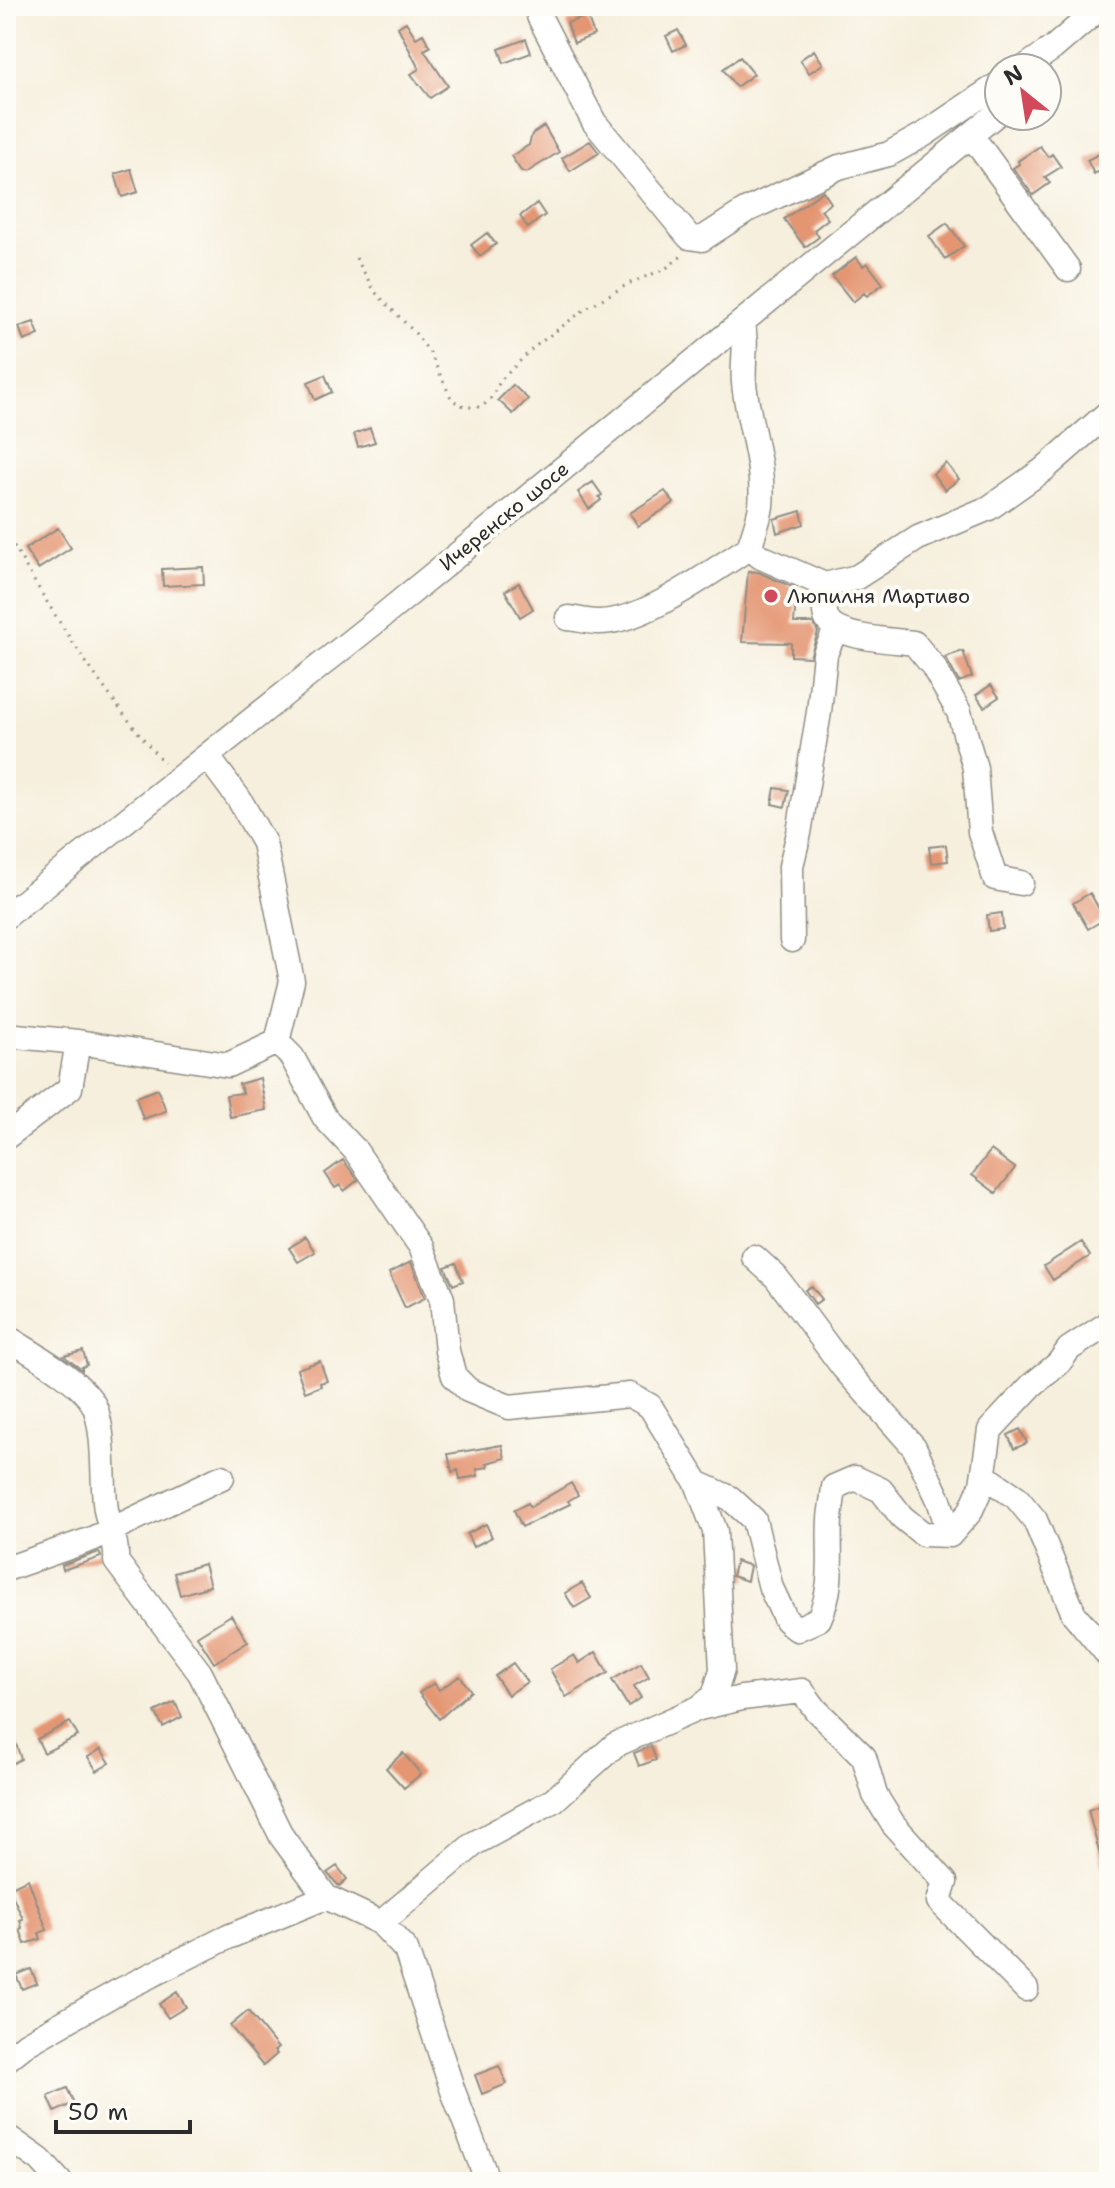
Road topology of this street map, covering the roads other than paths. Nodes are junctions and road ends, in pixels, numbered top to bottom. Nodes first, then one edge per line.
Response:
1 (538, 6) edge
2 (1102, 6) edge
3 (1109, 22) edge
4 (1047, 52) edge
5 (1063, 60) edge
6 (983, 95) edge
7 (983, 125) edge
8 (971, 135) junction
9 (1068, 269) dead end
10 (742, 322) junction
11 (1106, 418) edge
12 (749, 548) junction
13 (825, 585) junction
14 (568, 618) dead end
15 (836, 629) junction
16 (207, 756) junction
17 (1021, 883) dead end
18 (6, 916) edge
19 (792, 940) dead end
20 (6, 1035) edge
21 (78, 1042) junction
22 (277, 1042) junction
23 (6, 1137) edge
24 (754, 1257) dead end
25 (1109, 1323) edge
26 (6, 1337) edge
27 (222, 1477) dead end
28 (697, 1483) junction
29 (982, 1485) junction
30 (111, 1528) junction
31 (950, 1535) junction
32 (6, 1569) edge
33 (1109, 1656) edge
34 (699, 1708) junction
35 (326, 1897) junction
36 (381, 1923) junction
37 (1026, 1989) dead end
38 (6, 2060) edge
39 (6, 2136) edge
40 (60, 2182) edge
41 (488, 2182) edge

1 - 6 street
2 - 4 street
3 - 5 street
7 - 8 street, Ичеренско шосе
8 - 9 street
8 - 10 street, Ичеренско шосе
10 - 12 street
10 - 16 street, Ичеренско шосе
11 - 13 street
12 - 13 street
12 - 14 street
13 - 15 street
15 - 17 street
15 - 19 street
16 - 18 street, Ичеренско шосе
16 - 22 street
20 - 21 street
21 - 22 street
21 - 23 street
22 - 28 street
24 - 31 street
25 - 29 street
26 - 30 street
27 - 30 street
28 - 31 street
28 - 34 street
29 - 31 street
29 - 33 street
30 - 32 street
30 - 35 street
34 - 36 street
34 - 37 street
35 - 36 street
35 - 38 street
36 - 41 street
39 - 40 street

